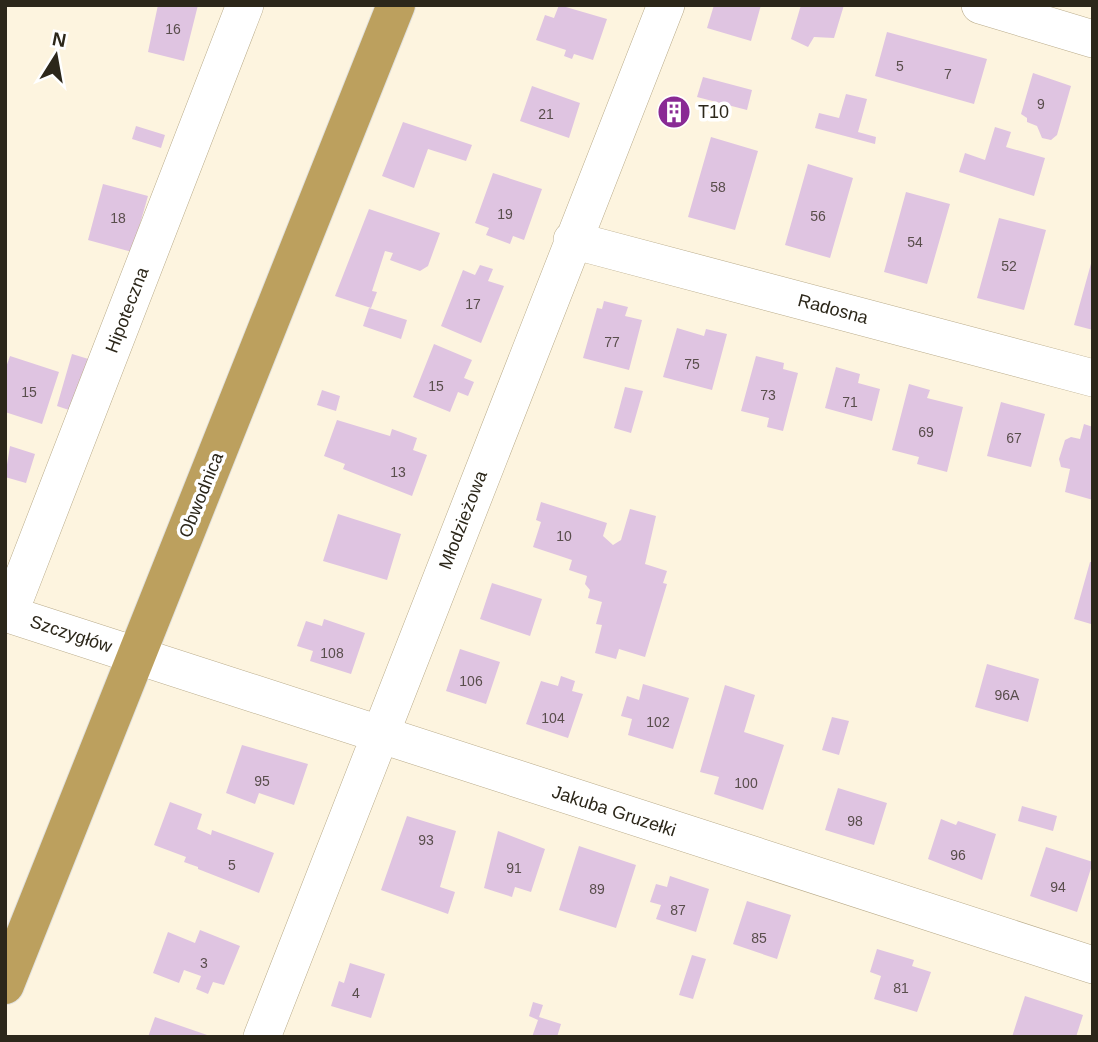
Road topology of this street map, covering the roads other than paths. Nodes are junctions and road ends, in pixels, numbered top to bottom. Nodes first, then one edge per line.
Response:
1 (245, 5) edge
2 (396, 5) edge
3 (666, 5) edge
4 (980, 5) edge
5 (1093, 39) edge
6 (572, 240) junction
7 (1093, 378) edge
8 (7, 614) edge
9 (136, 656) junction
10 (379, 736) junction
11 (1093, 965) edge
12 (5, 985) edge
13 (262, 1037) edge

1 - 8 street, Hipoteczna
2 - 9 highway, Obwodnica
3 - 6 street, Młodzieżowa
4 - 5 street
6 - 7 street, Radosna
6 - 10 street, Młodzieżowa
8 - 9 street, Szczygłów
9 - 10 street, Jakuba Gruzełki
9 - 12 highway, Obwodnica
10 - 11 street, Jakuba Gruzełki
10 - 13 street, Młodzieżowa

